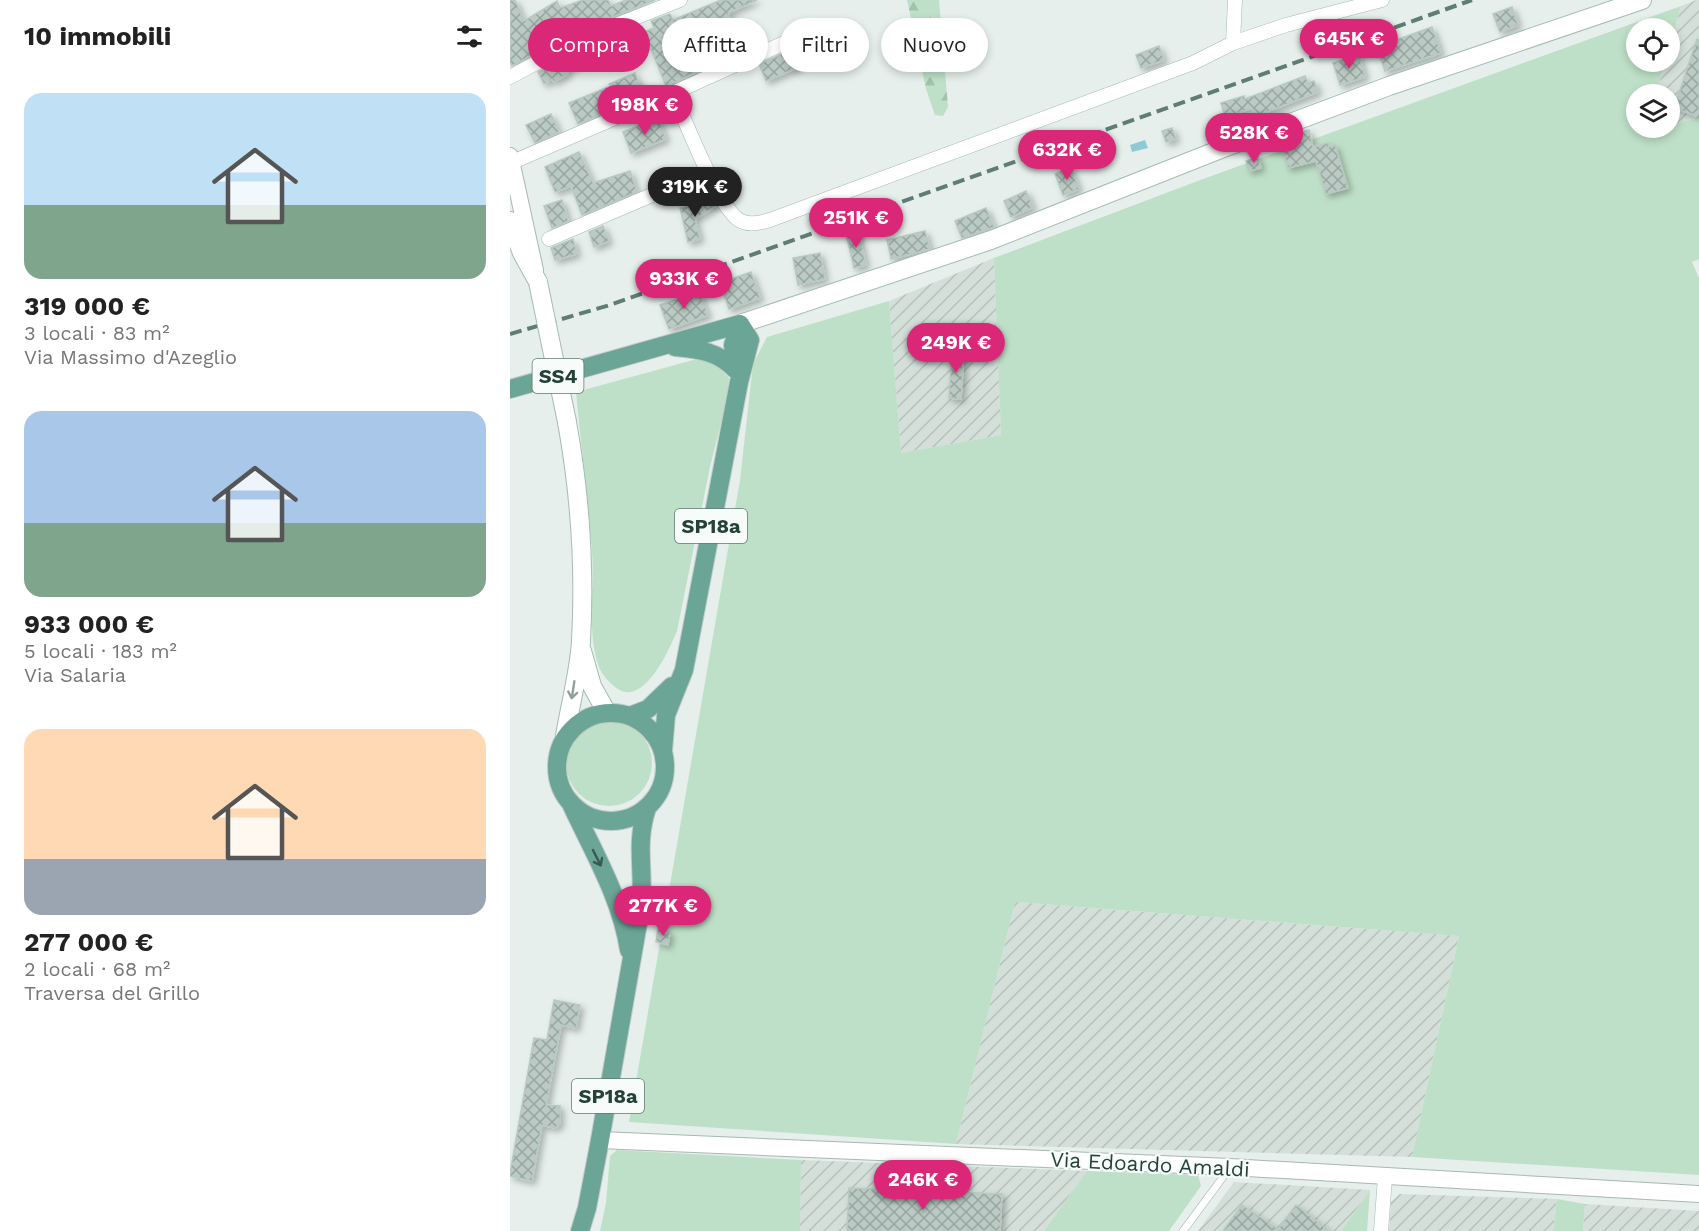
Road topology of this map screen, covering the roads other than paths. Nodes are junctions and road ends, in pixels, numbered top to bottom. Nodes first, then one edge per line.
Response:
1 (680, 0) edge
2 (1235, 0) edge
3 (1382, 0) edge
4 (1642, 0) edge
5 (1233, 43) junction
6 (780, 45) edge
7 (510, 77) edge
8 (673, 93) junction
9 (510, 161) edge
10 (708, 171) junction
11 (510, 221) edge
12 (549, 239) dead end
13 (538, 282) junction
14 (777, 313) junction
15 (740, 324) junction
16 (750, 340) junction
17 (664, 346) junction
18 (738, 376) junction
19 (510, 389) edge
20 (581, 644) junction
21 (684, 670) junction
22 (607, 713) junction
23 (630, 716) junction
24 (565, 736) junction
25 (663, 751) junction
26 (571, 805) junction
27 (647, 808) junction
28 (631, 960) junction
29 (600, 1140) junction
30 (1230, 1167) junction
31 (1385, 1177) junction
32 (1699, 1194) edge
33 (580, 1231) edge
34 (1184, 1231) edge
35 (1381, 1231) edge

1 - 7 street
2 - 5 street
3 - 5 street
4 - 14 main road, SS4
5 - 10 street
6 - 8 street
8 - 9 street
8 - 10 street
9 - 13 street
10 - 12 street
11 - 13 main road
13 - 20 main road, bridge
14 - 15 main road, SS4
14 - 16 main road
15 - 16 main road
15 - 17 main road, SS4
15 - 18 main road
16 - 18 main road
17 - 18 main road
17 - 19 main road, SS4
18 - 21 main road, SP18a
20 - 22 main road
20 -> 24 main road
21 - 23 main road, SP18a
21 - 25 main road, SP18a
22 - 23 main road
22 - 24 main road
23 - 25 main road
24 - 26 main road
25 - 27 main road
26 - 27 main road
26 -> 28 main road, SP18a
27 - 28 main road, SP18a
28 - 29 main road, SP18a
29 - 30 street, Via Edoardo Amaldi
29 - 33 main road, SP18a
30 - 31 street, Via Edoardo Amaldi
30 - 34 lane
31 - 32 street, Via Edoardo Amaldi
31 - 35 street

